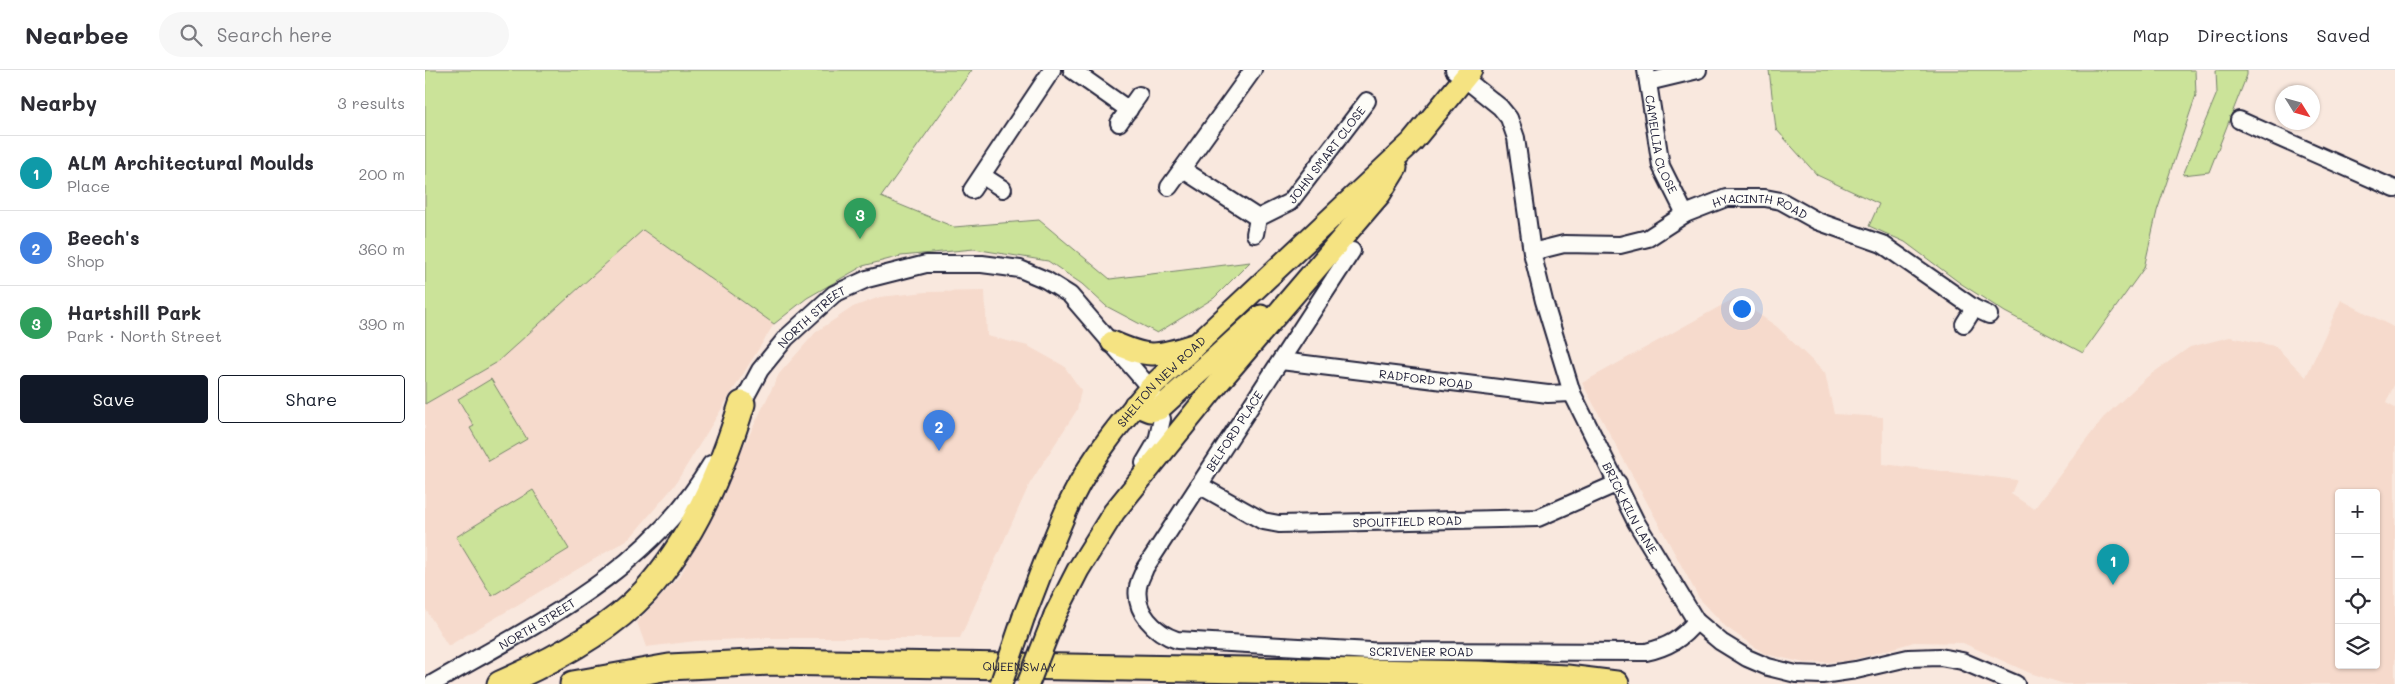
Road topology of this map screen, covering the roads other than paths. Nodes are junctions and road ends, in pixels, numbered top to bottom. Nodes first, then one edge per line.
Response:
1 (1052, 70) edge
2 (1072, 70) edge
3 (1253, 70) edge
4 (1698, 70) edge
5 (1463, 73) edge
6 (1647, 76) edge
7 (1139, 95) dead end
8 (1367, 101) dead end
9 (2239, 120) dead end
10 (1413, 142) junction
11 (1183, 169) junction
12 (983, 176) junction
13 (1169, 187) dead end
14 (1003, 189) dead end
15 (2395, 189) edge
16 (972, 190) dead end
17 (1685, 214) junction
18 (1352, 252) dead end
19 (1532, 252) junction
20 (1318, 266) junction
21 (1974, 308) junction
22 (1989, 315) dead end
23 (1964, 324) dead end
24 (1112, 342) junction
25 (1198, 344) junction
26 (1281, 361) junction
27 (1150, 388) junction
28 (1572, 393) junction
29 (742, 404) junction
30 (1135, 405) junction
31 (1159, 409) junction
32 (1618, 483) junction
33 (1199, 485) junction
34 (1114, 512) junction
35 (1145, 617) joint
36 (1696, 621) junction
37 (431, 684) edge
38 (500, 684) edge
39 (573, 684) edge
40 (1001, 684) edge
41 (1028, 684) edge
42 (1616, 684) edge
43 (2016, 684) edge

1 - 12 street
2 - 7 street
3 - 11 street
4 - 6 street
5 - 10 main road, SHELTON NEW ROAD
5 - 19 street, BRICK KILN LANE
6 - 17 street, CAMELLIA CLOSE
8 - 11 street, JOHN SMART CLOSE
9 - 15 street
10 - 20 main road, SHELTON NEW ROAD
10 - 25 main road, SHELTON NEW ROAD
11 - 13 street
12 - 14 street
12 - 16 street
17 - 19 street, HYACINTH ROAD
17 - 21 street, HYACINTH ROAD
18 - 26 street, BELFORD PLACE
19 - 28 street, BRICK KILN LANE
20 - 31 main road
20 - 34 main road, SHELTON NEW ROAD
21 - 22 street, HYACINTH ROAD
21 - 23 street
24 - 25 main road
24 - 27 street, NORTH STREET
24 - 29 street, NORTH STREET
25 - 27 main road, SHELTON NEW ROAD
26 - 28 street, RADFORD ROAD
26 - 33 street, BELFORD PLACE
27 - 30 main road, SHELTON NEW ROAD
27 - 31 street, NORTH STREET
28 - 32 street, BRICK KILN LANE
29 - 37 street, NORTH STREET
29 - 38 highway
30 - 31 main road
30 - 40 main road, SHELTON NEW ROAD, bridge
31 - 34 street, NORTH STREET
32 - 33 street, SPOUTFIELD ROAD
32 - 36 street, BRICK KILN LANE
33 - 35 street, BELFORD PLACE
34 - 41 main road, SHELTON NEW ROAD, bridge
35 - 36 street, SCRIVENER ROAD
36 - 43 street, BRICK KILN LANE
39 - 42 highway, QUEENSWAY

